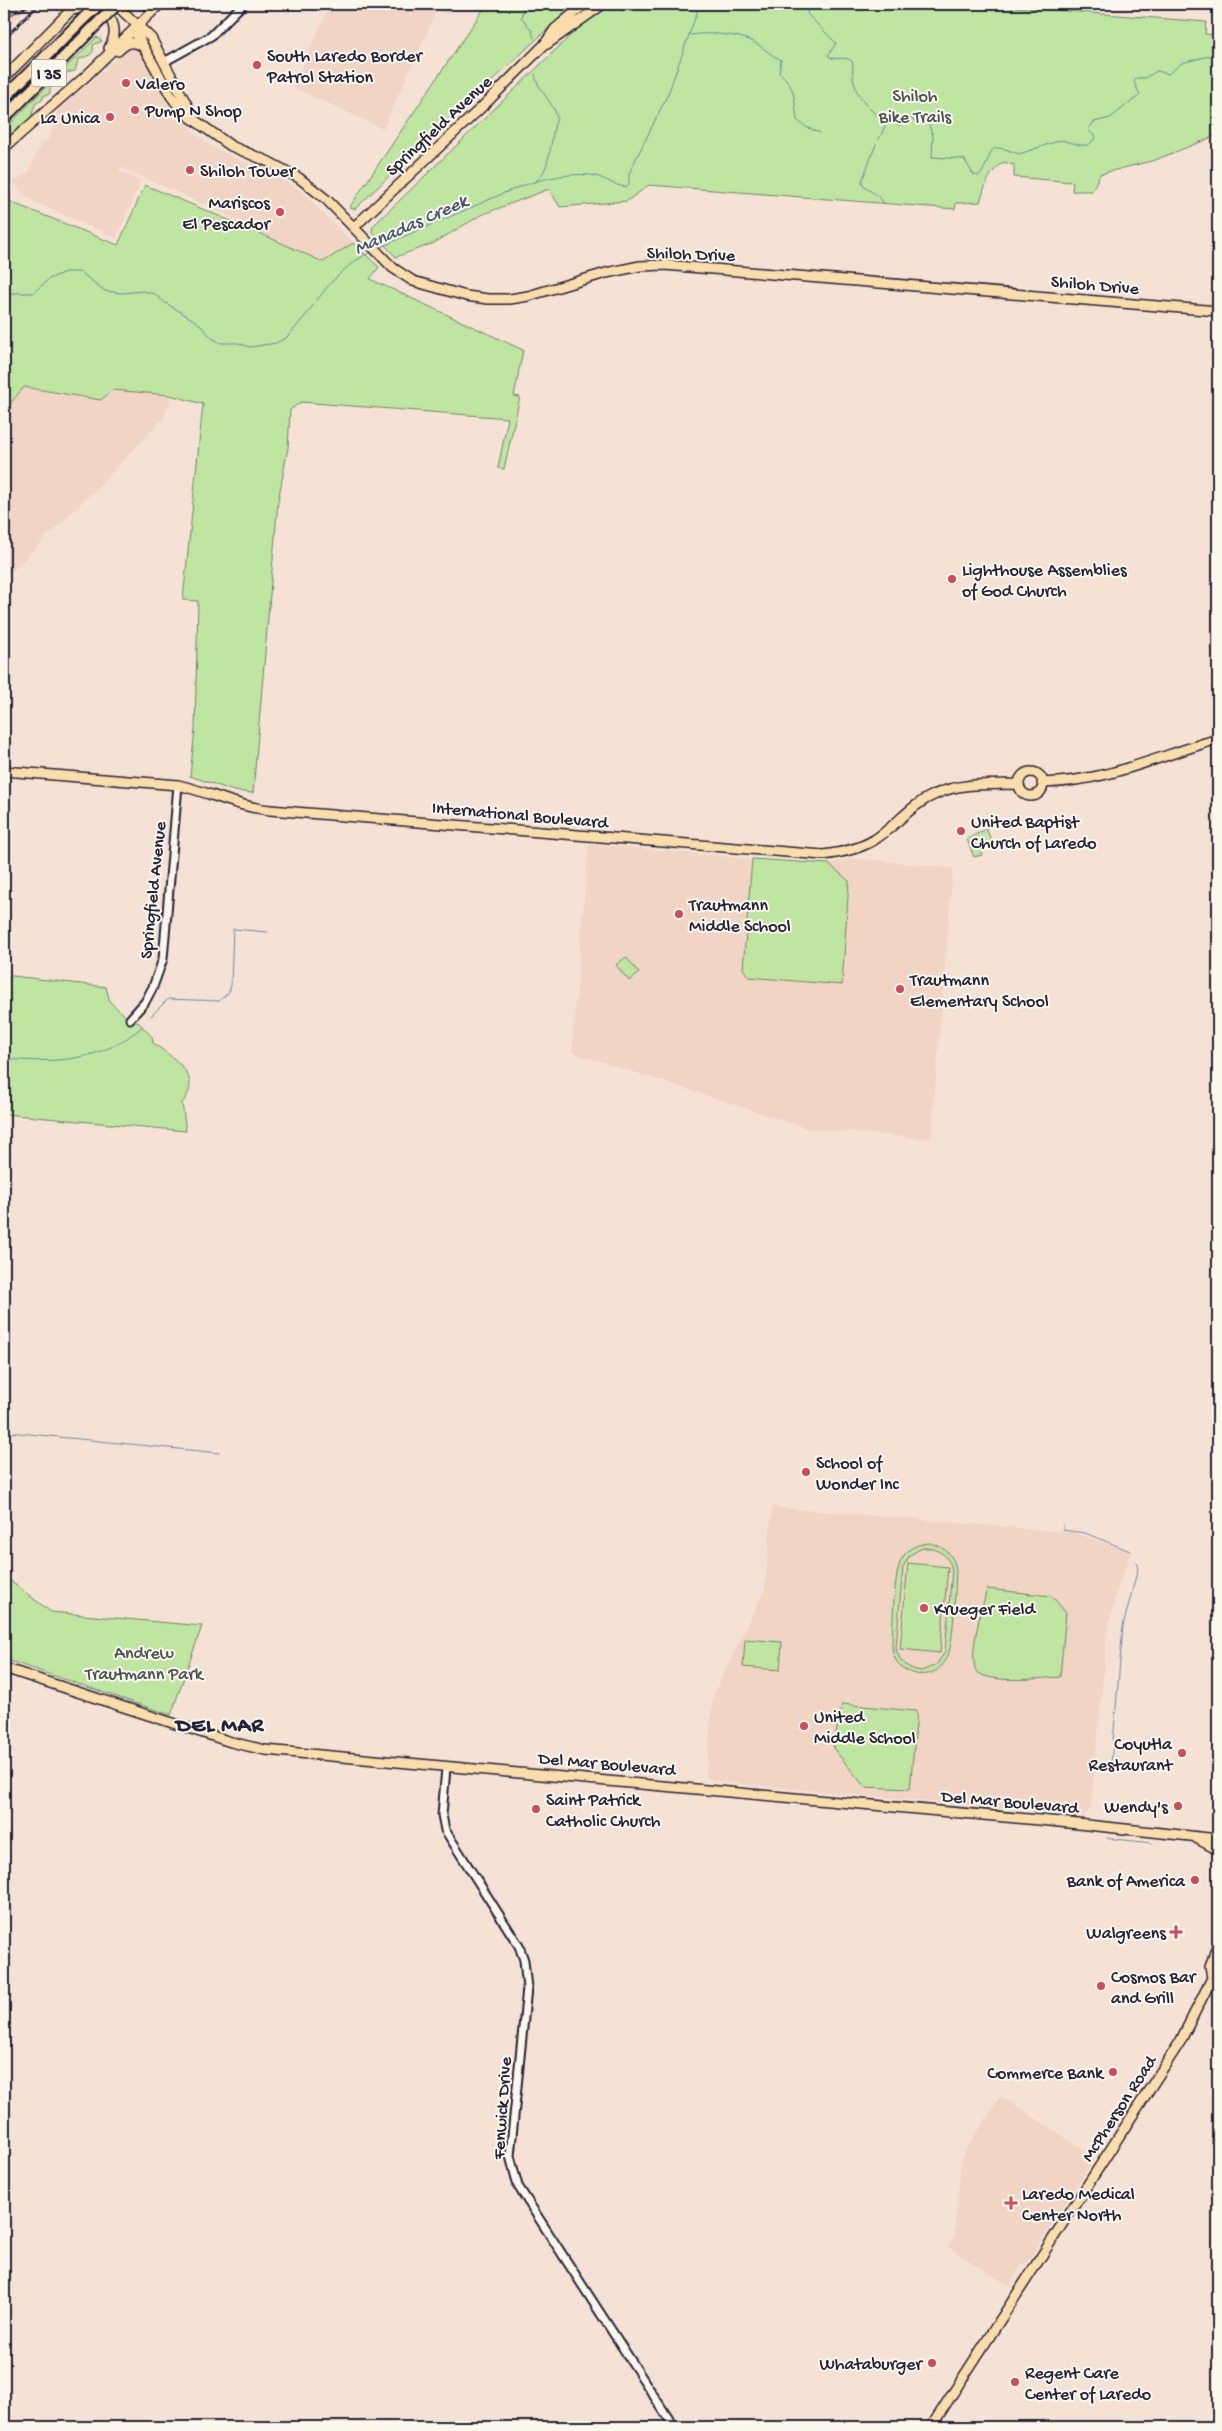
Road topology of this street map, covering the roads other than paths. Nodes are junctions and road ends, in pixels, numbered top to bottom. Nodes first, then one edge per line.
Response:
1 (77, 4) edge
2 (99, 4) edge
3 (116, 4) edge
4 (144, 4) edge
5 (151, 4) edge
6 (160, 4) edge
7 (244, 4) edge
8 (585, 4) edge
9 (603, 4) edge
10 (69, 12) junction
11 (137, 26) junction
12 (544, 45) junction
13 (146, 49) junction
14 (101, 62) junction
15 (164, 62) junction
16 (4, 78) edge
17 (4, 98) edge
18 (4, 118) edge
19 (194, 118) junction
20 (4, 148) edge
21 (354, 227) junction
22 (1218, 310) edge
23 (1218, 739) edge
24 (4, 771) edge
25 (1042, 783) junction
26 (1019, 784) junction
27 (178, 785) junction
28 (130, 1019) dead end
29 (4, 1668) edge
30 (446, 1768) junction
31 (1192, 1836) junction
32 (1218, 1838) edge
33 (1218, 1850) edge
34 (1218, 1943) edge
35 (1215, 1975) edge
36 (674, 2427) edge
37 (931, 2427) edge

1 - 10 main road
2 - 17 highway, I 35, bridge
3 - 11 main road, Shiloh Drive
3 - 18 highway, I 35, bridge
4 - 5 main road
6 - 11 main road
7 - 15 street
8 - 12 main road, Springfield Avenue
9 - 12 main road, Springfield Avenue
10 - 14 main road
10 - 16 main road
11 - 13 main road, Shiloh Drive
11 - 14 main road
11 - 15 main road, Shiloh Drive
12 - 21 main road, Springfield Avenue
13 - 14 main road
13 - 19 main road, Shiloh Drive
14 - 20 main road
15 - 19 main road, Shiloh Drive
19 - 21 main road, Shiloh Drive
21 - 22 main road, Shiloh Drive
23 - 25 main road, International Boulevard
24 - 27 main road, International Boulevard
25 - 26 main road, International Boulevard
25 - 26 main road, International Boulevard
26 - 27 main road, International Boulevard
27 - 28 street, Springfield Avenue
29 - 30 main road, Del Mar Boulevard
30 - 31 main road, Del Mar Boulevard
30 - 36 street, Fenwick Drive
31 - 32 main road, Del Mar Boulevard
31 - 33 main road
34 - 35 main road, McPherson Road
35 - 37 main road, McPherson Road

